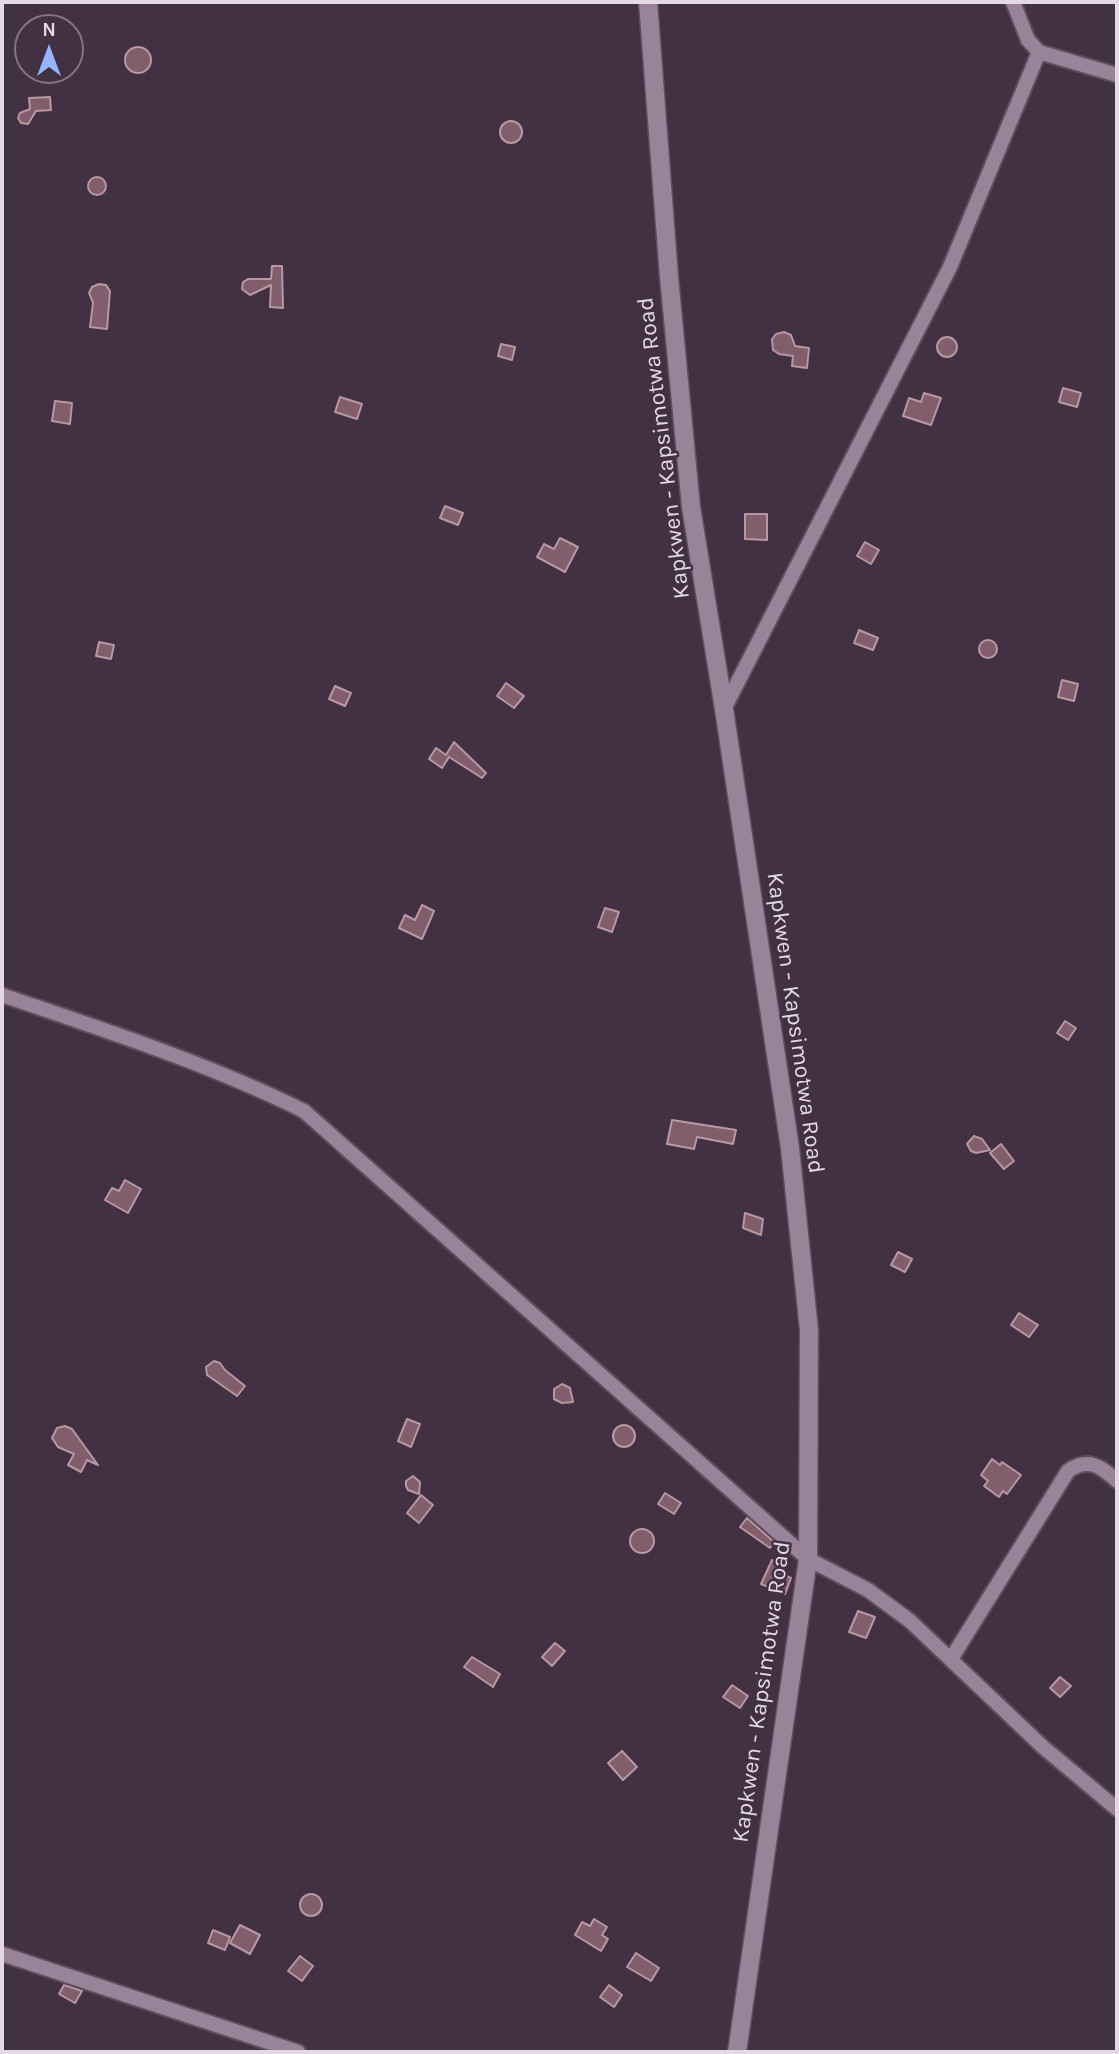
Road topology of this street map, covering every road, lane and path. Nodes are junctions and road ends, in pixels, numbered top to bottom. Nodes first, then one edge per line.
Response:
1 (648, 2) edge
2 (1013, 2) edge
3 (1038, 52) junction
4 (1117, 75) edge
5 (724, 709) junction
6 (2, 995) edge
7 (1117, 1481) edge
8 (808, 1559) junction
9 (951, 1659) junction
10 (1117, 1810) edge
11 (2, 1954) edge
12 (298, 2052) edge
13 (737, 2052) edge

1 - 5 street, Kapkwen - Kapsimotwa Road
2 - 3 street
3 - 4 street
3 - 5 street
5 - 8 street, Kapkwen - Kapsimotwa Road
6 - 8 street
7 - 9 street
8 - 9 street
8 - 13 street, Kapkwen - Kapsimotwa Road
9 - 10 street
11 - 12 street

